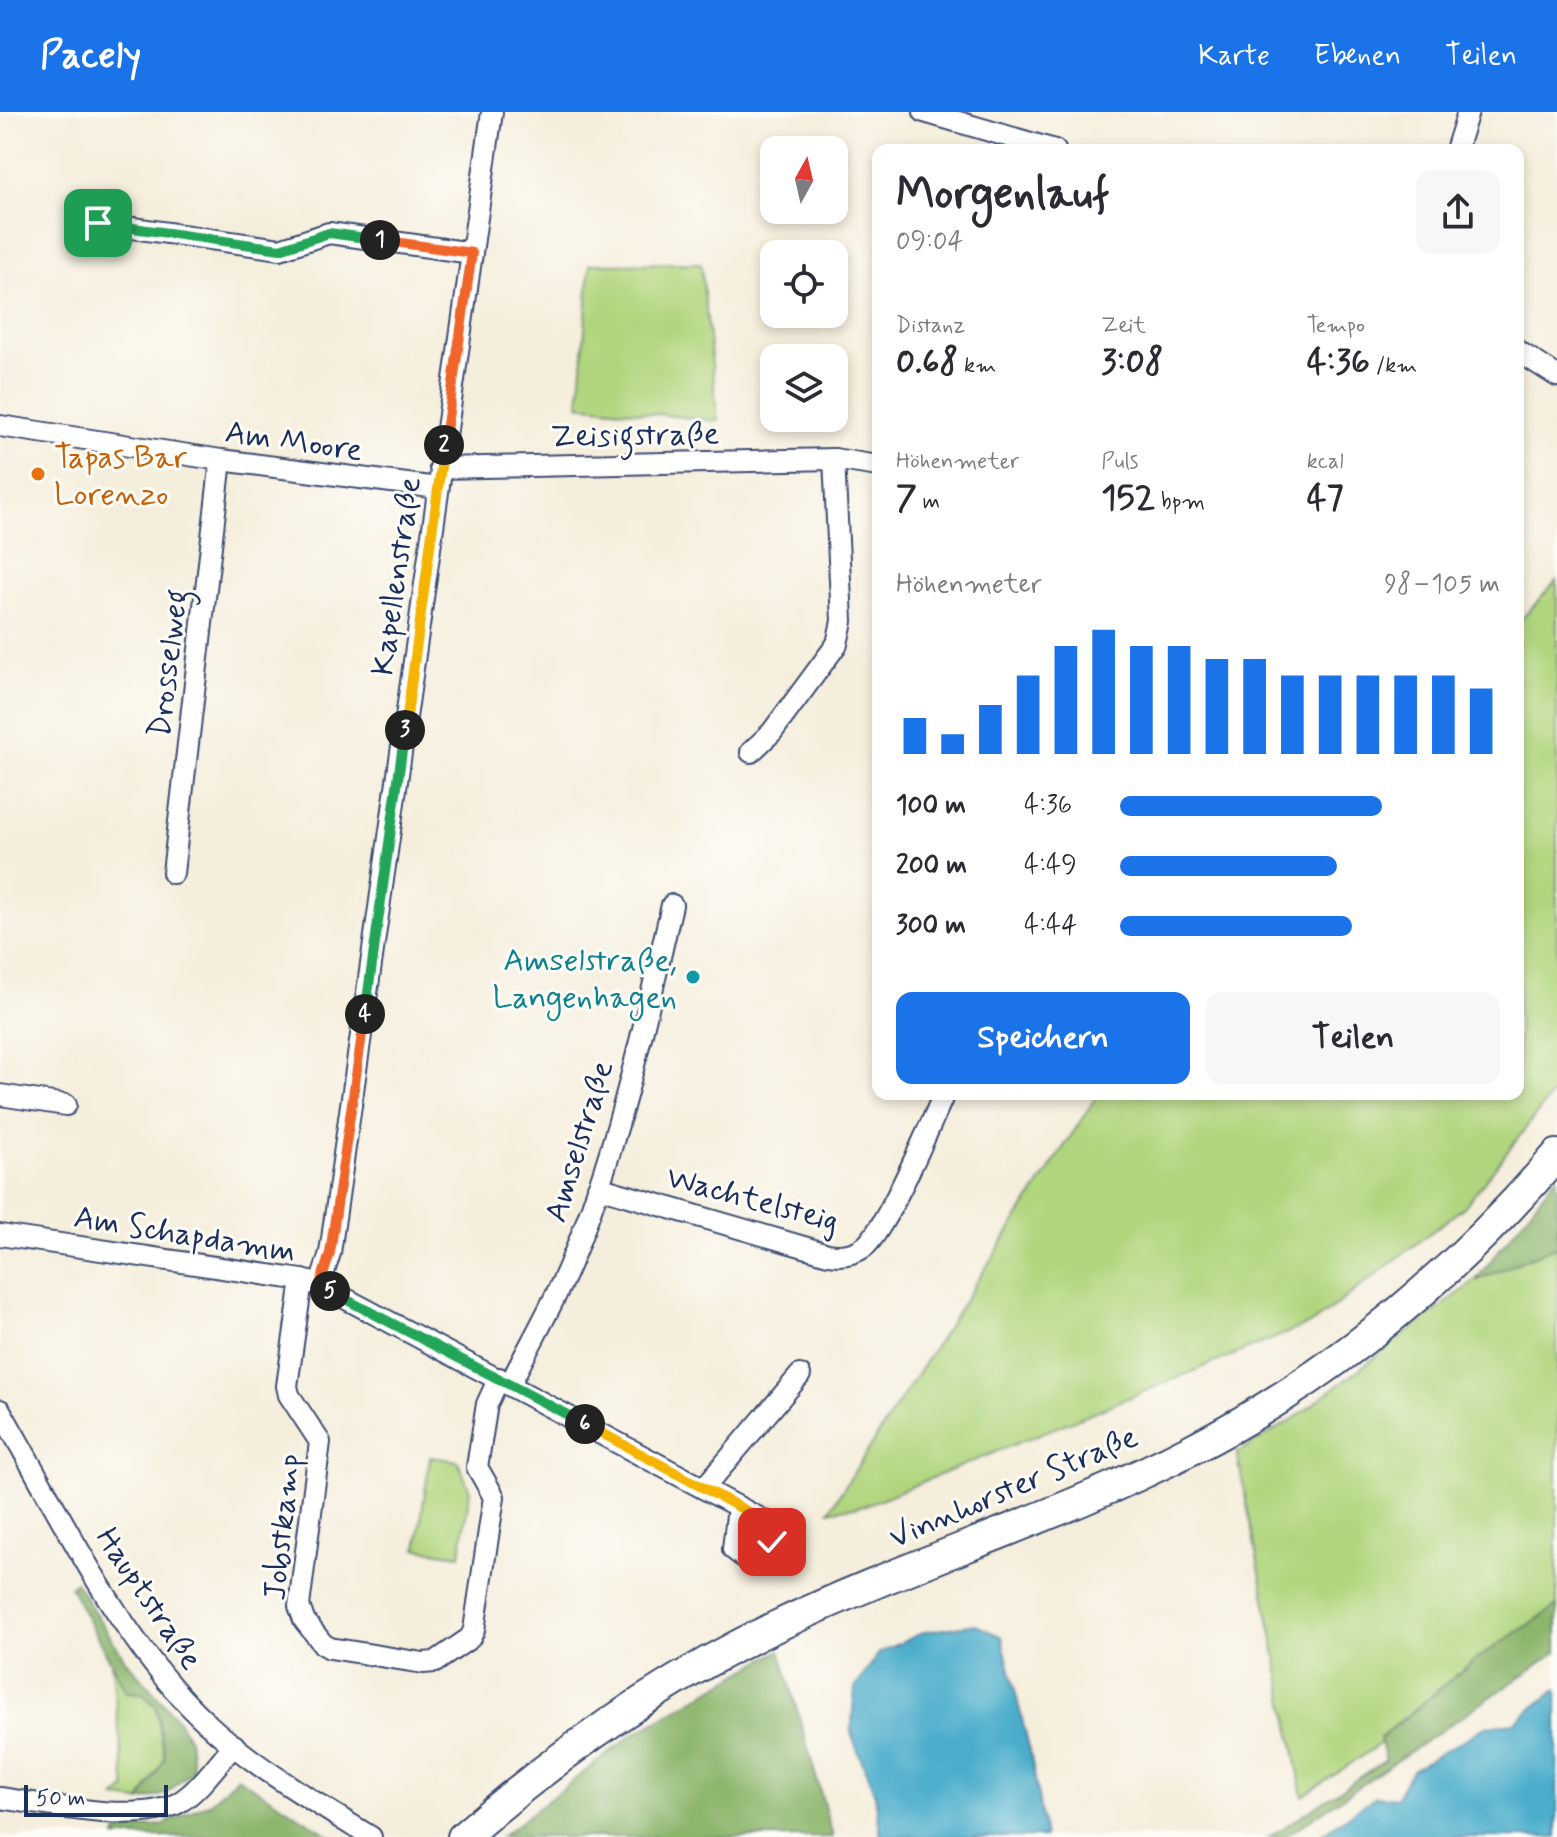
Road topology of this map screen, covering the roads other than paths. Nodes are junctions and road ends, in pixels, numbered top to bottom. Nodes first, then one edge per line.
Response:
1 (492, 112) edge
2 (924, 112) edge
3 (1468, 112) edge
4 (1034, 144) edge
5 (1458, 144) edge
6 (82, 208) dead end
7 (472, 253) junction
8 (1524, 355) edge
9 (1557, 376) edge
10 (0, 426) edge
11 (834, 459) junction
12 (221, 460) junction
13 (872, 465) edge
14 (439, 478) junction
15 (751, 752) dead end
16 (173, 873) dead end
17 (672, 905) dead end
18 (0, 1095) edge
19 (941, 1100) edge
20 (66, 1105) dead end
21 (1557, 1155) edge
22 (598, 1187) junction
23 (0, 1235) edge
24 (311, 1283) junction
25 (800, 1375) dead end
26 (504, 1381) junction
27 (0, 1410) edge
28 (704, 1488) junction
29 (738, 1507) dead end
30 (234, 1745) junction
31 (0, 1798) edge
32 (371, 1837) edge
33 (463, 1837) edge

1 - 7 street, Kapellenstraße
2 - 4 street
3 - 5 street
6 - 7 street
7 - 14 street, Kapellenstraße
8 - 9 street
10 - 12 street, Am Moore
11 - 13 street, Zeisigstraße
11 - 14 street, Zeisigstraße
11 - 15 street
12 - 14 street, Am Moore
12 - 16 street, Drosselweg
14 - 24 street, Kapellenstraße
17 - 22 street, Amselstraße
18 - 20 street
19 - 22 street, Wachtelsteig
21 - 33 street, Vinnhorster Straße
22 - 26 street, Amselstraße
23 - 24 street, Am Schapdamm
24 - 26 street, Am Schapdamm
24 - 26 street, Jobstkamp
25 - 28 street
26 - 28 street, Am Schapdamm
27 - 30 street, Hauptstraße
28 - 29 street, Am Schapdamm
30 - 31 street
30 - 32 street, Hauptstraße

